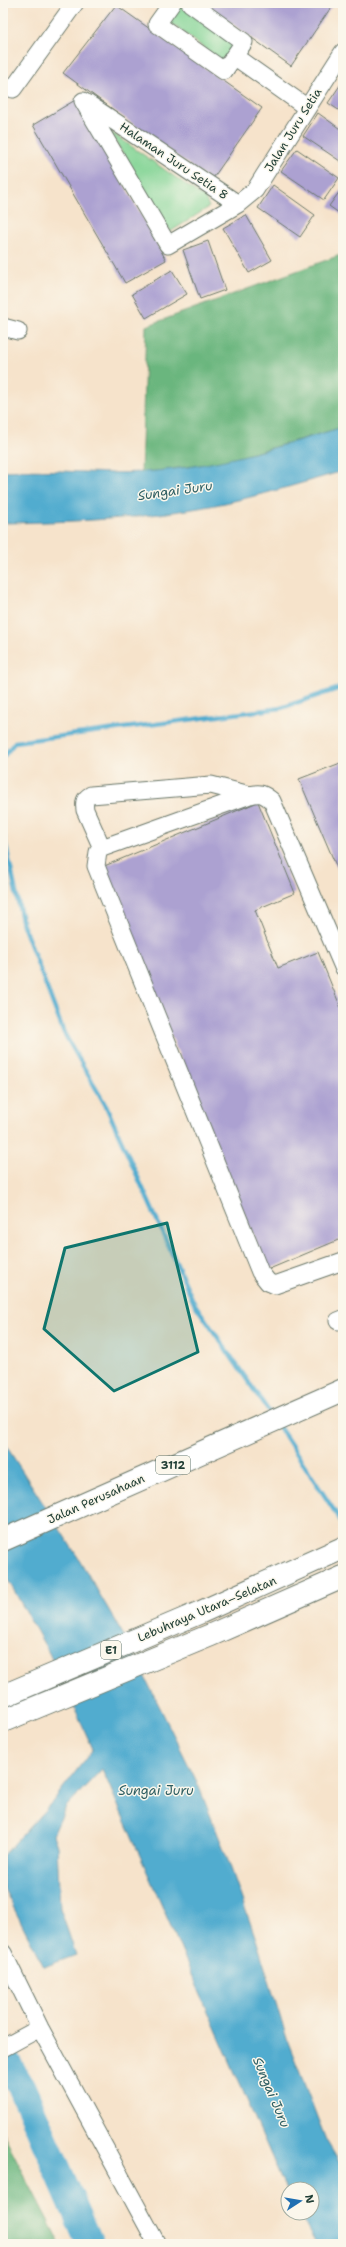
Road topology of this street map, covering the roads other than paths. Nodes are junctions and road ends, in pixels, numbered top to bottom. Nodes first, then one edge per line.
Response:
1 (75, 3) edge
2 (190, 3) edge
3 (167, 5) edge
4 (343, 52) edge
5 (234, 56) junction
6 (13, 89) dead end
7 (306, 107) junction
8 (238, 204) junction
9 (250, 795) junction
10 (102, 848) junction
11 (343, 966) edge
12 (343, 1261) edge
13 (343, 1390) edge
14 (3, 1540) edge
15 (343, 1548) edge
16 (343, 1577) edge
17 (12, 1692) edge
18 (3, 1721) edge
19 (3, 1953) edge
20 (39, 2029) junction
21 (3, 2048) edge
22 (157, 2244) edge

1 - 6 street
2 - 5 street
3 - 5 street
4 - 7 street, Jalan Juru Setia
5 - 7 street
7 - 8 street, Jalan Juru Setia
8 - 8 street, Halaman Juru Setia 8
9 - 10 street
9 - 10 street
9 - 11 street
10 - 12 street
13 - 14 main road, Jalan Perusahaan / 3112
15 - 17 main road, Lebuhraya Utara–Selatan / E1
16 - 18 main road, Lebuhraya Utara–Selatan / E1
19 - 20 street
20 - 21 street
20 - 22 street

